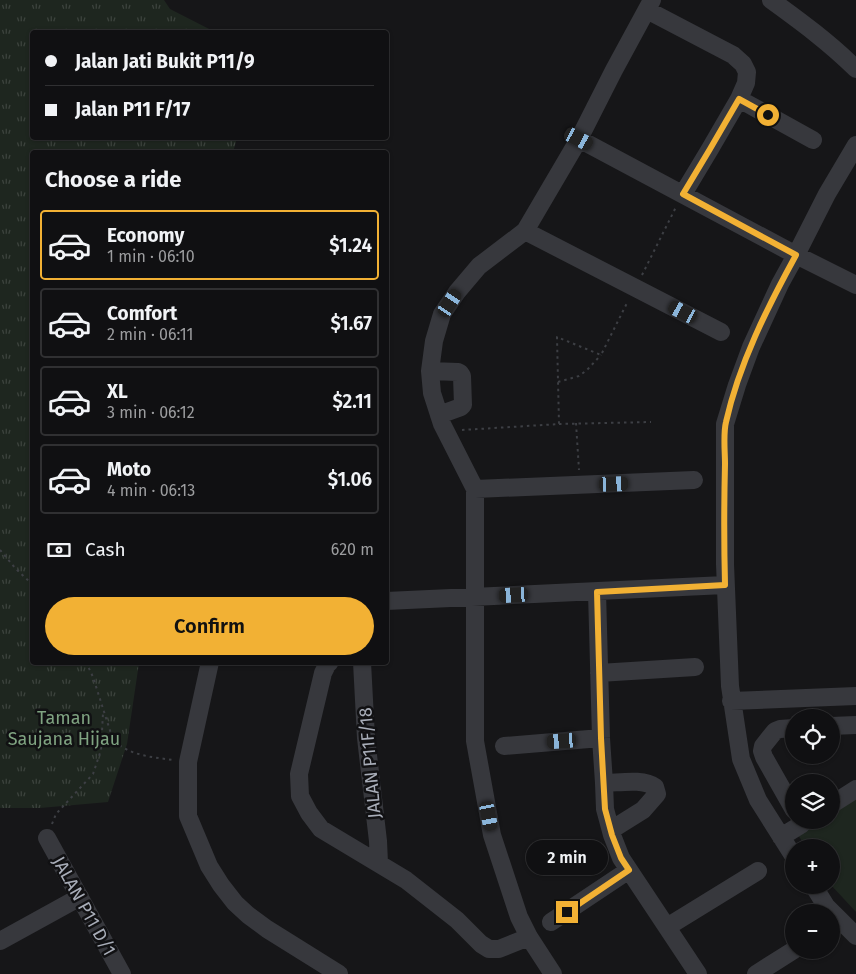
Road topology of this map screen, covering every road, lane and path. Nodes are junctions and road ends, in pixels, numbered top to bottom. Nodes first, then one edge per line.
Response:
1 (771, 0) edge
2 (650, 5) edge
3 (856, 69) edge
4 (739, 99) junction
5 (579, 139) junction
6 (813, 140) dead end
7 (856, 145) edge
8 (683, 194) junction
9 (525, 231) junction
10 (796, 255) junction
11 (856, 285) edge
12 (636, 287) junction
13 (721, 332) dead end
14 (601, 356) junction
15 (430, 371) junction
16 (558, 382) junction
17 (651, 422) dead end
18 (442, 423) junction
19 (576, 423) junction
20 (559, 424) junction
21 (579, 474) dead end
22 (694, 480) dead end
23 (475, 489) junction
24 (0, 550) edge
25 (30, 582) edge
26 (725, 585) junction
27 (597, 592) junction
28 (475, 597) junction
29 (389, 601) edge
30 (87, 665) edge
31 (209, 665) edge
32 (327, 665) edge
33 (362, 665) edge
34 (695, 667) dead end
35 (599, 673) junction
36 (856, 696) edge
37 (732, 701) junction
38 (103, 710) junction
39 (856, 725) edge
40 (840, 726) edge
41 (785, 729) edge
42 (601, 738) junction
43 (504, 746) dead end
44 (188, 762) junction
45 (604, 783) junction
46 (856, 789) edge
47 (785, 792) edge
48 (840, 799) edge
49 (790, 829) edge
50 (611, 830) junction
51 (781, 837) junction
52 (47, 838) joint
53 (785, 843) edge
54 (379, 863) junction
55 (629, 870) junction
56 (758, 871) dead end
57 (80, 897) junction
58 (551, 922) dead end
59 (840, 926) edge
60 (667, 927) junction
61 (856, 936) edge
62 (529, 938) junction
63 (0, 941) edge
64 (785, 956) edge
65 (122, 974) edge
66 (339, 974) edge
67 (553, 974) edge
68 (698, 974) edge
69 (756, 974) edge

1 - 3 street
2 - 4 street
2 - 5 street
4 - 6 street
4 - 8 street
5 - 8 street
5 - 9 street
7 - 10 street
8 - 10 street
8 - 12 path
9 - 12 street
9 - 15 street
10 - 11 street
10 - 26 street
12 - 13 street
12 - 14 path
14 - 16 path
14 - 16 path
15 - 18 street
15 - 18 street
16 - 20 path
17 - 19 path
18 - 20 path
18 - 23 street
19 - 20 path
19 - 21 path
22 - 23 street
23 - 28 street
24 - 25 path
26 - 27 street
26 - 37 street
27 - 28 street
27 - 35 street
28 - 29 street
28 - 62 street
30 - 38 path
31 - 44 street
32 - 54 street
33 - 54 street, JALAN P11F/18
34 - 35 street
35 - 42 street
36 - 37 street
37 - 51 street
38 - 44 path
38 - 52 path
39 - 40 street
41 - 47 street
42 - 43 street
42 - 45 street
44 - 66 street
45 - 50 street
45 - 50 street
46 - 48 street
49 - 51 street
50 - 55 street
51 - 53 street
52 - 57 street, JALAN P11 D/1
54 - 62 street
55 - 58 street
55 - 60 street
56 - 60 street
57 - 63 street
57 - 65 street, JALAN P11 D/1
59 - 61 street
60 - 68 street
62 - 67 street
64 - 69 street

